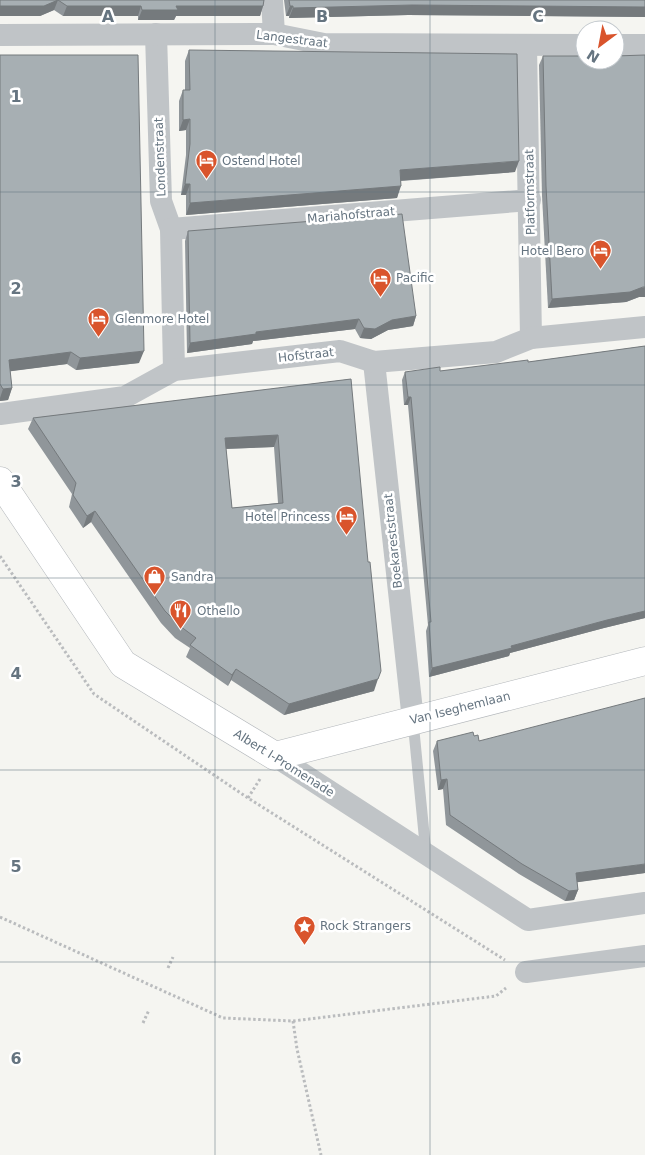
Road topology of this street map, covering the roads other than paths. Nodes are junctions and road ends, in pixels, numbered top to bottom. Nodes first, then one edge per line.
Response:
1 (272, 0) edge
2 (156, 34) junction
3 (274, 34) junction
4 (0, 35) edge
5 (526, 45) junction
6 (575, 45) edge
7 (625, 45) edge
8 (645, 45) edge
9 (530, 200) junction
10 (171, 229) junction
11 (645, 326) edge
12 (531, 338) junction
13 (374, 362) junction
14 (174, 370) junction
15 (0, 414) edge
16 (0, 481) edge
17 (645, 661) edge
18 (413, 720) junction
19 (275, 756) junction
20 (427, 856) junction
21 (645, 903) edge
22 (645, 956) edge
23 (526, 972) road end

1 - 3 street
2 - 3 street, Langestraat
2 - 4 street, Langestraat
2 - 10 street, Londenstraat
3 - 5 street, Langestraat
5 - 6 street, Langestraat
5 - 9 street, Platformstraat
7 - 8 street
9 - 10 street, Mariahofstraat
9 - 12 street, Platformstraat
10 - 14 street, Londenstraat
11 - 12 street, Hofstraat
12 - 13 street, Hofstraat
13 - 14 street, Hofstraat
13 - 18 street, Boekareststraat
14 - 15 street, Hofstraat
16 - 19 street, Albert I-Promenade
17 - 18 street, Van Iseghemlaan
18 - 19 street, Van Iseghemlaan
18 - 20 lane
19 - 20 street, Albert I-Promenade
20 - 21 street, Albert I-Promenade
22 - 23 street

